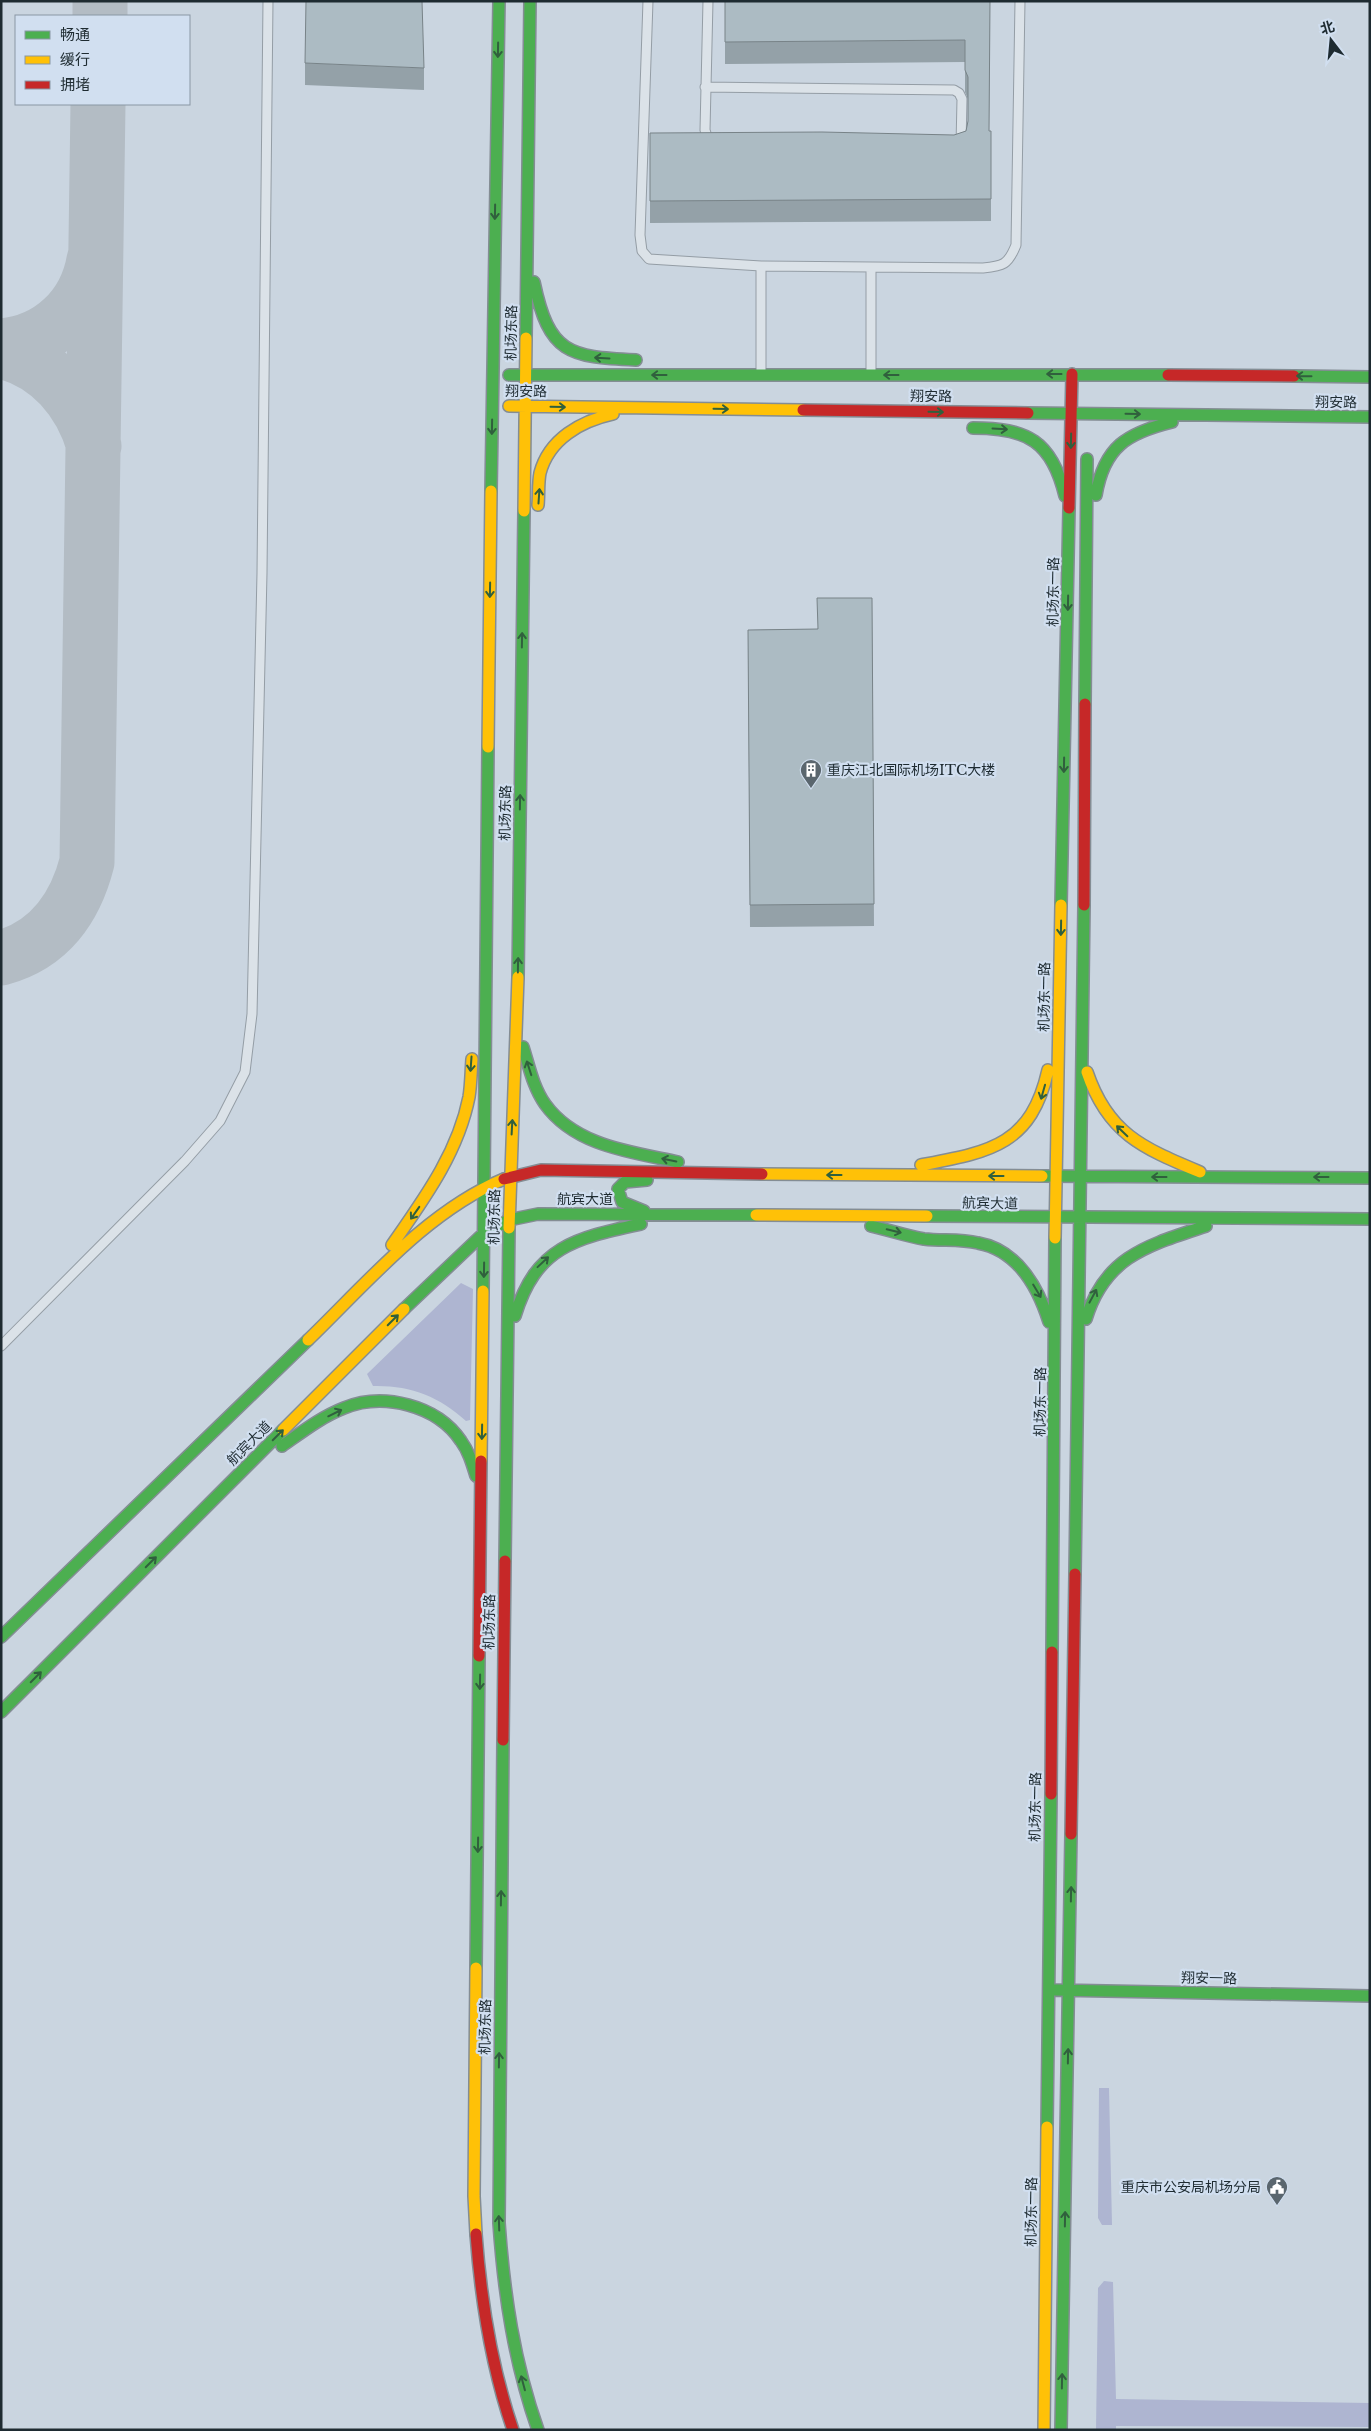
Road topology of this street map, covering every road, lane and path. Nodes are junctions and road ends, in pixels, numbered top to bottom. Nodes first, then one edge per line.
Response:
1 (268, 1) edge
2 (499, 1) edge
3 (530, 1) edge
4 (648, 1) edge
5 (708, 1) edge
6 (1020, 1) edge
7 (705, 87) junction
8 (716, 146) edge
9 (954, 151) edge
10 (526, 242) junction
11 (761, 266) junction
12 (871, 267) junction
13 (650, 360) dead end
14 (696, 364) dead end
15 (1370, 370) edge
16 (1072, 374) junction
17 (492, 375) junction
18 (525, 375) junction
19 (736, 375) junction
20 (871, 375) junction
21 (761, 376) junction
22 (1338, 376) junction
23 (1370, 377) edge
24 (492, 406) junction
25 (525, 406) junction
26 (645, 408) junction
27 (883, 411) junction
28 (1072, 414) junction
29 (1203, 415) junction
30 (1370, 417) edge
31 (937, 425) dead end
32 (966, 428) dead end
33 (1087, 442) dead end
34 (538, 513) dead end
35 (1070, 520) junction
36 (535, 541) dead end
37 (522, 595) junction
38 (1086, 607) junction
39 (487, 981) junction
40 (517, 1021) junction
41 (1058, 1027) junction
42 (1083, 1054) junction
43 (734, 1174) junction
44 (870, 1175) junction
45 (510, 1176) junction
46 (1055, 1176) junction
47 (1082, 1176) junction
48 (1211, 1177) junction
49 (1370, 1178) edge
50 (486, 1186) junction
51 (652, 1214) junction
52 (693, 1214) junction
53 (830, 1216) junction
54 (1055, 1218) junction
55 (1081, 1219) junction
56 (1370, 1219) edge
57 (509, 1220) junction
58 (1224, 1220) junction
59 (484, 1233) junction
60 (358, 1293) junction
61 (1, 1346) edge
62 (508, 1354) junction
63 (1079, 1360) junction
64 (1055, 1373) junction
65 (235, 1478) junction
66 (481, 1507) junction
67 (1, 1637) edge
68 (1, 1712) edge
69 (1048, 1990) junction
70 (1069, 1990) junction
71 (1370, 1996) edge
72 (513, 2430) edge
73 (538, 2430) edge
74 (1044, 2430) edge
75 (1061, 2430) edge

1 - 61 lane
2 -> 17 street, 机场东路
3 - 10 street, 机场东路
4 - 11 lane
5 - 7 lane
6 - 12 lane
7 - 8 lane
7 - 9 lane
13 -> 10 street
10 - 18 street, 机场东路
11 - 12 lane
11 - 21 lane
12 - 20 lane
14 - 19 street
15 - 22 street
16 -> 20 street, 翔安路
22 -> 16 street, 翔安路
16 - 28 street, 机场东一路
17 - 18 street, 翔安路
17 - 24 street, 机场东路
19 -> 18 street, 翔安路
18 - 25 street, 机场东路
19 - 21 street, 翔安路
20 - 21 street, 翔安路
22 - 23 street, 翔安路
24 - 25 street, 翔安路
24 -> 39 street, 机场东路
25 -> 26 street, 翔安路
25 - 37 street, 机场东路
26 -> 27 street, 翔安路
34 -> 26 street
27 -> 28 street, 翔安路
27 - 31 street
28 -> 29 street, 翔安路
28 -> 35 street, 机场东一路
29 - 30 street, 翔安路
29 - 38 street
32 -> 35 street
33 - 38 street
35 -> 41 street, 机场东一路
36 - 37 street
40 -> 37 street, 机场东路
38 - 42 street
39 - 50 street, 机场东路
39 -> 60 street
43 -> 40 street
45 -> 40 street, 机场东路
41 -> 44 street
41 - 46 street, 机场东一路
42 - 47 street
48 -> 42 street
44 -> 43 street, 航宾大道
43 - 45 street, 航宾大道
43 - 51 street
46 -> 44 street, 航宾大道
45 - 50 street, 航宾大道
45 - 57 street, 机场东路
46 - 47 street, 航宾大道
46 - 54 street, 机场东一路
48 -> 47 street, 航宾大道
47 - 55 street
49 -> 48 street, 航宾大道
50 - 59 street, 机场东路
50 - 60 street, 航宾大道
51 - 52 street, 航宾大道
51 - 57 street, 航宾大道
52 - 53 street, 航宾大道
62 -> 52 street
53 - 54 street, 航宾大道
53 -> 64 street
54 - 55 street, 航宾大道
54 - 64 street, 机场东一路
55 - 58 street, 航宾大道
55 - 63 street
56 - 58 street, 航宾大道
57 - 59 street, 航宾大道
57 - 62 street, 机场东路
63 -> 58 street
65 -> 59 street, 航宾大道
59 -> 66 street, 机场东路
60 - 67 street, 航宾大道
73 -> 62 street, 机场东路
70 -> 63 street
64 - 69 street, 机场东一路
65 -> 66 street
68 -> 65 street, 航宾大道
66 -> 72 street, 机场东路
69 - 70 street, 翔安一路
69 - 74 street, 机场东一路
70 - 71 street, 翔安一路
75 -> 70 street

